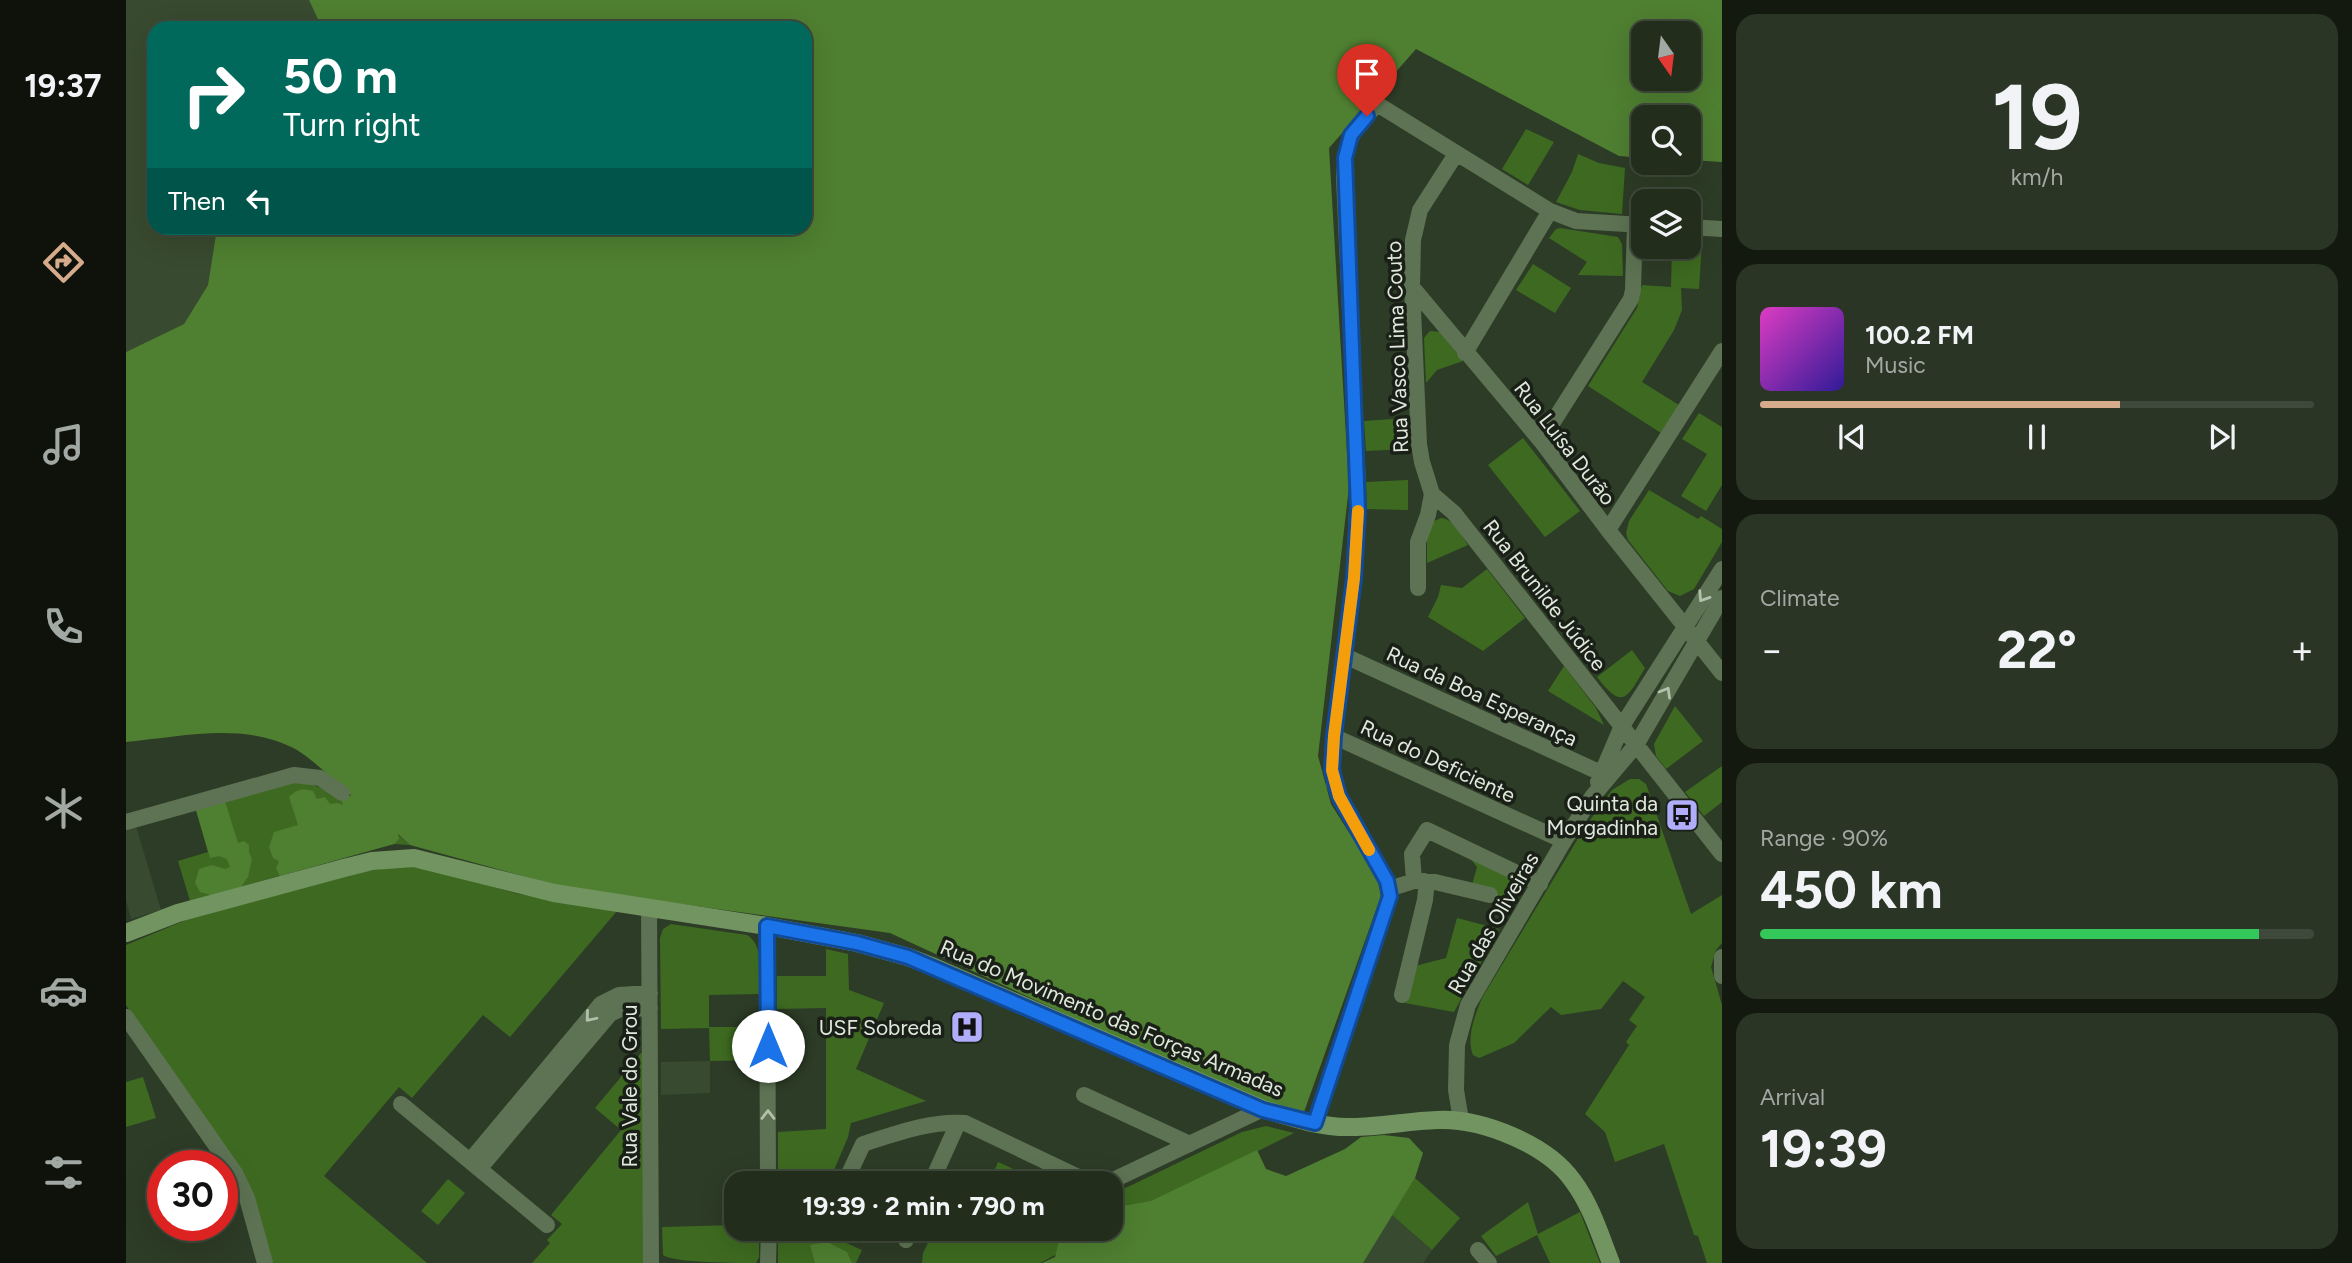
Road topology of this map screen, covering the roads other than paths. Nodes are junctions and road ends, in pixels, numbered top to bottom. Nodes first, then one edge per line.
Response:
1 (1456, 154) junction
2 (1550, 211) junction
3 (1631, 224) edge
4 (1701, 228) edge
5 (1722, 229) edge
6 (1636, 259) edge
7 (1412, 287) junction
8 (1722, 351) edge
9 (1465, 353) junction
10 (1541, 441) junction
11 (1432, 494) junction
12 (1608, 530) junction
13 (1722, 569) edge
14 (1418, 588) dead end
15 (1722, 598) edge
16 (1685, 625) junction
17 (1696, 639) junction
18 (1345, 656) junction
19 (1722, 673) edge
20 (1622, 726) junction
21 (1334, 736) junction
22 (1636, 745) junction
23 (1601, 773) junction
24 (342, 793) dead end
25 (1592, 797) junction
26 (126, 822) edge
27 (1564, 841) junction
28 (1722, 854) edge
29 (1419, 881) junction
30 (1540, 884) junction
31 (1389, 889) junction
32 (1490, 895) dead end
33 (649, 908) junction
34 (767, 926) junction
35 (126, 933) edge
36 (1722, 957) edge
37 (1722, 976) edge
38 (1402, 995) dead end
39 (650, 1000) junction
40 (126, 1017) edge
41 (1084, 1095) dead end
42 (401, 1104) dead end
43 (1263, 1110) junction
44 (1461, 1120) junction
45 (958, 1123) junction
46 (1315, 1123) junction
47 (1190, 1144) junction
48 (474, 1165) junction
49 (768, 1171) edge
50 (850, 1171) edge
51 (936, 1171) edge
52 (1066, 1171) edge
53 (1123, 1175) edge
54 (547, 1225) dead end
55 (769, 1241) edge
56 (265, 1263) edge
57 (651, 1263) edge
58 (768, 1263) edge
59 (1611, 1263) edge

1 - 2 street
1 - 7 street, Rua Vasco Lima Couto
1 - 18 street
2 - 3 street
2 - 9 street
4 - 5 street
6 - 10 street
7 - 9 street, Rua Luísa Durão
7 - 11 street, Rua Vasco Lima Couto
8 - 12 street
9 - 10 street, Rua Luísa Durão
10 - 12 street, Rua Luísa Durão
11 - 14 street, Rua Vasco Lima Couto
11 - 20 street, Rua Brunilde Júdice
12 - 16 street, Rua Luísa Durão
13 -> 16 street, Rua das Oliveiras
15 - 17 street, Rua das Oliveiras
16 - 17 street
16 - 20 street, Rua das Oliveiras
17 - 19 street
22 -> 17 street, Rua das Oliveiras
18 - 21 street
18 - 23 street, Rua da Boa Esperança
20 - 22 street
20 - 23 street, Rua das Oliveiras
21 - 27 street, Rua do Deficiente
21 - 31 street
22 - 25 street, Rua das Oliveiras
22 - 28 street
23 - 25 street, Rua das Oliveiras
24 - 26 street
25 - 27 street, Rua das Oliveiras
27 - 30 street, Rua das Oliveiras
29 - 30 street
29 - 31 street
29 - 32 street
29 - 38 street
30 - 44 street, Rua das Oliveiras
31 - 46 street
33 - 34 main road, Rua do Movimento das Forças Armadas
33 - 35 main road, Rua do Movimento das Forças Armadas
33 - 39 street, Rua Vale do Grou
34 - 43 main road, Rua do Movimento das Forças Armadas
49 -> 34 street
36 - 37 street
39 - 48 street
39 - 57 street, Rua Vale do Grou
40 - 56 street
41 - 47 street
42 - 48 street
43 - 46 main road, Rua do Movimento das Forças Armadas
43 - 47 street
44 - 46 main road, Rua do Movimento das Forças Armadas
44 - 59 main road, Rua do Movimento das Forças Armadas
45 - 50 street
45 - 51 street
45 - 52 street
47 - 53 street
48 - 54 street
55 - 58 street

